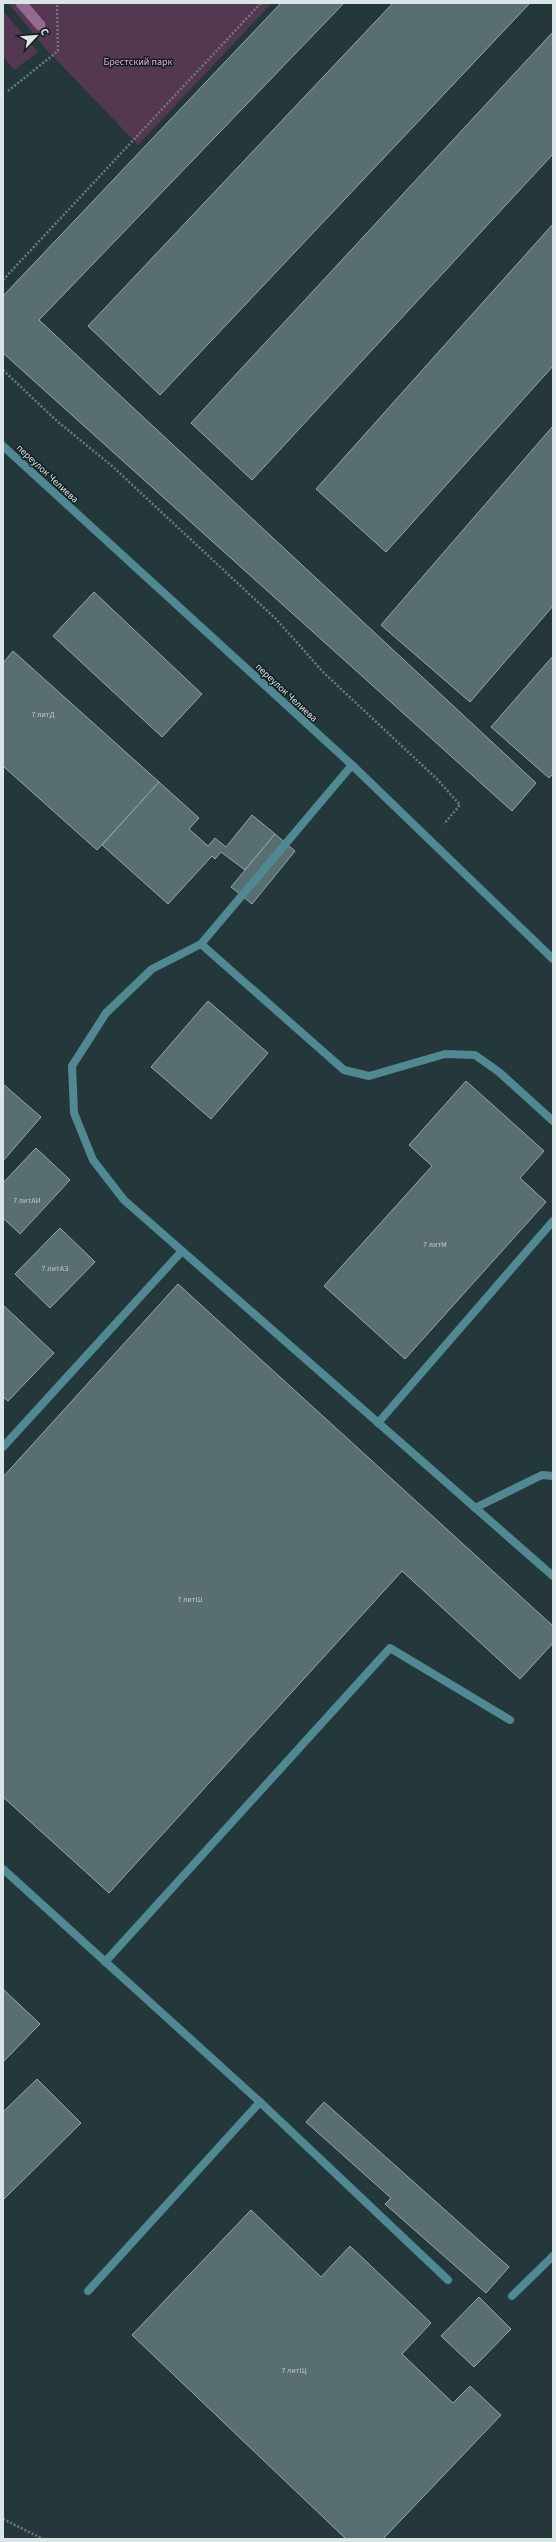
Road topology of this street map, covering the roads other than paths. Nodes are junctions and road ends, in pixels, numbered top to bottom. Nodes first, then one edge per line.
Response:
1 (3, 446) edge
2 (352, 765) junction
3 (201, 944) junction
4 (553, 959) edge
5 (553, 1121) edge
6 (553, 1220) edge
7 (182, 1251) junction
8 (378, 1423) junction
9 (3, 1447) edge
10 (553, 1476) edge
11 (475, 1508) junction
12 (553, 1576) edge
13 (510, 1720) dead end
14 (3, 1869) edge
15 (105, 1962) junction
16 (260, 2102) junction
17 (553, 2256) edge
18 (448, 2280) dead end
19 (88, 2291) dead end
20 (512, 2296) dead end

1 - 2 street, переулок Челиева
2 - 3 street
2 - 4 street, переулок Челиева
3 - 5 street
3 - 7 street
6 - 8 street
7 - 8 street
7 - 9 street
8 - 11 street
10 - 11 street
11 - 12 street
13 - 15 street
14 - 15 street
15 - 16 street
16 - 18 street
16 - 19 street
17 - 20 street

